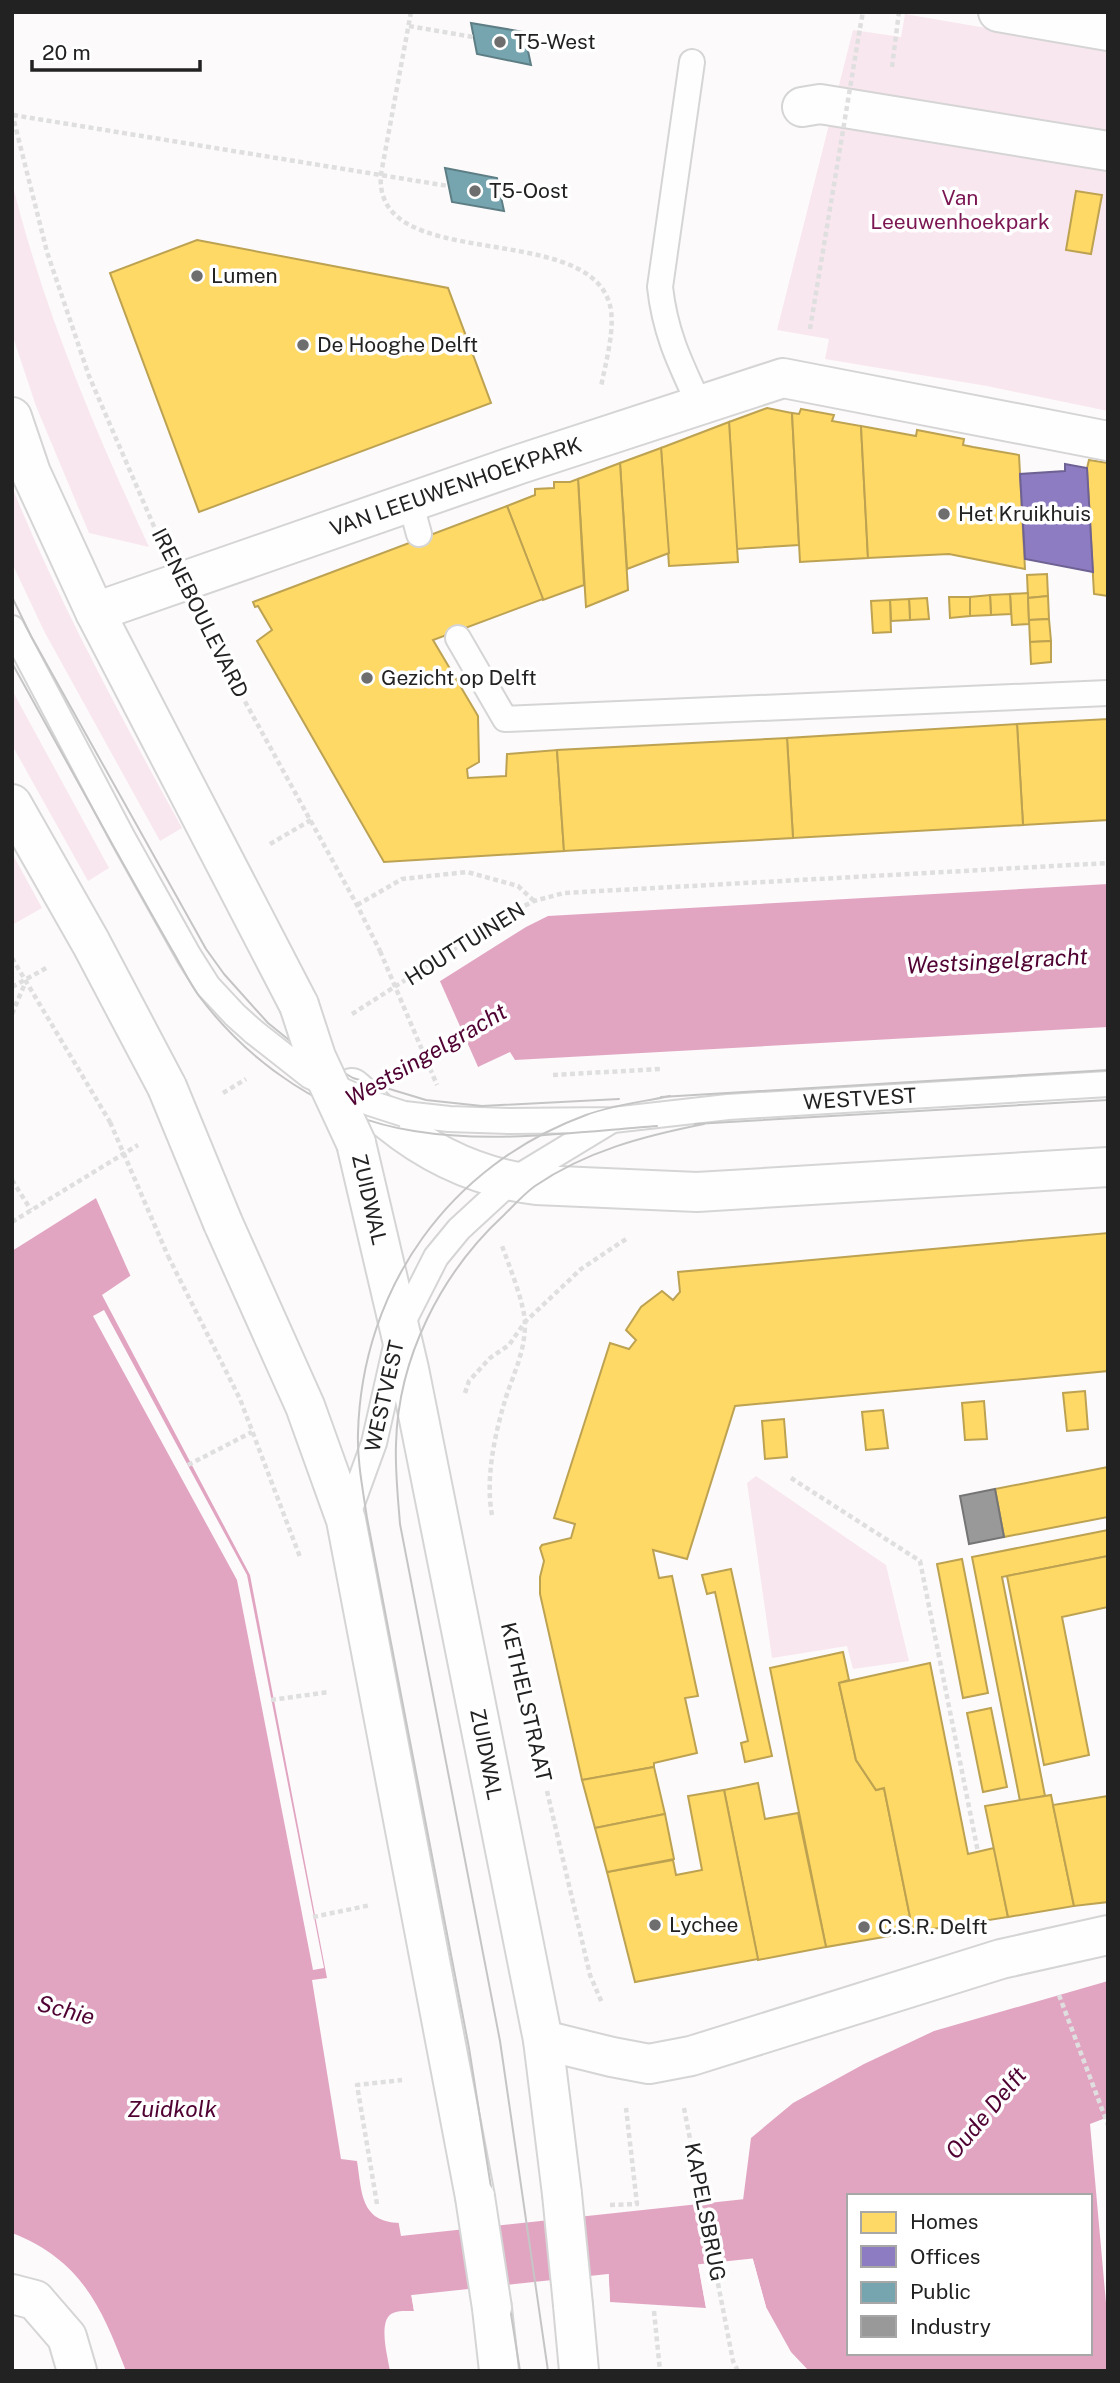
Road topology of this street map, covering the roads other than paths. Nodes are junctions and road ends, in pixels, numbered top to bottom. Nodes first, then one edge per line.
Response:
1 (998, 12) edge
2 (1108, 31) edge
3 (692, 62) dead end
4 (802, 107) dead end
5 (1108, 151) edge
6 (699, 404) junction
7 (12, 417) edge
8 (1108, 441) edge
9 (96, 612) junction
10 (12, 628) edge
11 (458, 638) dead end
12 (1108, 693) edge
13 (12, 804) edge
14 (324, 1072) junction
15 (1108, 1084) edge
16 (388, 1113) junction
17 (613, 1120) junction
18 (1108, 1167) edge
19 (510, 1182) junction
20 (400, 1328) junction
21 (346, 1520) junction
22 (1108, 1935) edge
23 (542, 2040) junction
24 (12, 2294) edge
25 (77, 2371) edge
26 (499, 2371) edge
27 (579, 2371) edge

1 - 2 main road
3 - 6 lane
4 - 5 main road
6 - 8 main road, VAN LEEUWENHOEKPARK
6 - 9 main road, VAN LEEUWENHOEKPARK
7 - 9 main road
9 - 14 main road, bridge
10 - 14 lane, bridge
11 - 12 lane
13 - 21 main road, bridge
14 - 16 main road, bridge
14 - 20 main road, ZUIDWAL, bridge
15 - 17 lane, WESTVEST
16 - 17 lane, WESTVEST
16 - 19 main road
17 - 19 lane, WESTVEST
18 - 19 main road
19 - 20 lane, WESTVEST
20 - 21 lane, WESTVEST
20 - 23 main road, ZUIDWAL
21 - 26 main road, bridge
22 - 23 main road
23 - 27 main road, ZUIDWAL, bridge
24 - 25 main road

